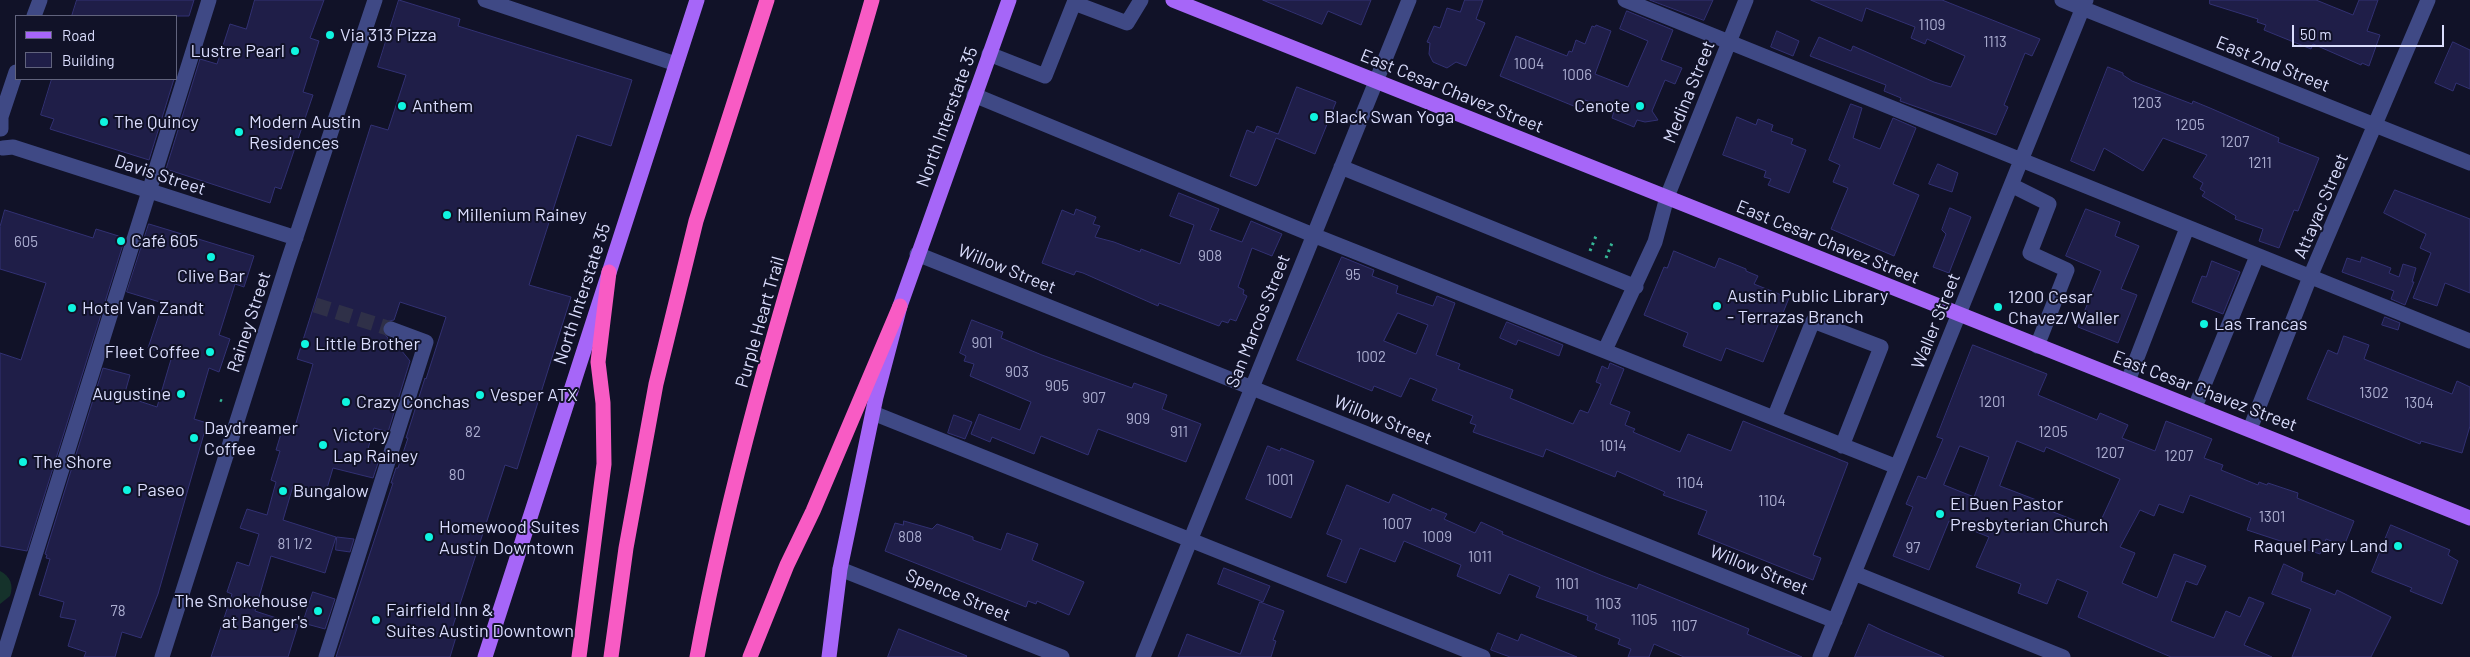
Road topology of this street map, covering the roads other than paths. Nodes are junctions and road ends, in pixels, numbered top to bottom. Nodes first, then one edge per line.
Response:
1 (40, 0) edge
2 (209, 0) edge
3 (375, 0) edge
4 (485, 0) edge
5 (697, 0) edge
6 (767, 0) edge
7 (872, 0) edge
8 (1009, 0) edge
9 (1140, 0) edge
10 (1409, 0) edge
11 (1625, 0) edge
12 (1746, 0) edge
13 (2062, 0) edge
14 (2428, 0) edge
15 (1183, 2) edge
16 (2084, 4) edge
17 (34, 15) edge
18 (1729, 42) junction
19 (989, 54) junction
20 (676, 64) junction
21 (15, 77) edge
22 (1376, 81) junction
23 (974, 95) junction
24 (2376, 125) junction
25 (3, 135) edge
26 (2020, 161) junction
27 (2470, 163) edge
28 (1341, 166) junction
29 (2011, 186) junction
30 (150, 192) junction
31 (1667, 197) junction
32 (2187, 228) junction
33 (1313, 236) junction
34 (296, 238) junction
35 (917, 254) junction
36 (2257, 256) junction
37 (609, 272) junction
38 (2310, 277) junction
39 (1636, 287) junction
40 (900, 306) junction
41 (1959, 314) junction
42 (390, 329) tunnel mouth
43 (2470, 341) edge
44 (2038, 346) junction
45 (1605, 350) junction
46 (2128, 381) junction
47 (1252, 388) junction
48 (2195, 407) junction
49 (873, 414) junction
50 (1774, 418) junction
51 (2250, 429) junction
52 (1842, 446) junction
53 (1897, 467) junction
54 (2470, 518) edge
55 (1190, 540) junction
56 (840, 568) junction
57 (1854, 573) junction
58 (1835, 621) junction
59 (6, 626) edge
60 (2, 657) edge
61 (162, 657) edge
62 (326, 657) edge
63 (485, 657) edge
64 (579, 657) edge
65 (611, 657) edge
66 (697, 657) edge
67 (750, 657) edge
68 (829, 657) edge
69 (1062, 657) edge
70 (1143, 657) edge
71 (1483, 657) edge
72 (1820, 657) edge
73 (2064, 657) edge

1 - 17 street
2 - 30 street
3 - 34 street, Rainey Street
4 - 20 street
5 - 20 main road, North Interstate 35
6 - 65 highway
7 - 66 highway, Purple Heart Trail
8 - 19 main road, North Interstate 35
9 - 19 street
10 - 22 street, San Marcos Street
11 - 18 street
12 - 18 street, Medina Street
13 - 16 street, East 2nd Street
14 - 24 street, Attayac Street
15 - 22 main road, East Cesar Chavez Street
16 - 24 street, East 2nd Street
16 - 26 street, Waller Street
18 - 26 street
18 - 31 street, Medina Street
19 - 23 main road, North Interstate 35
20 - 37 main road, North Interstate 35
21 - 25 street
22 - 28 street, San Marcos Street
22 - 31 main road, East Cesar Chavez Street
23 - 33 street
23 - 35 main road, North Interstate 35
24 - 27 street, East 2nd Street
24 - 38 street, Attayac Street
25 - 30 street, Davis Street
26 - 29 street, Waller Street
26 - 32 street
28 - 33 street, San Marcos Street
28 - 39 street
29 - 41 street, Waller Street
29 - 44 street
30 - 34 street, Davis Street
30 - 59 street
31 - 39 street, Medina Street
31 - 41 main road, East Cesar Chavez Street
32 - 36 street
32 - 46 street
33 - 45 street
33 - 47 street, San Marcos Street
34 - 61 street, Rainey Street
35 - 40 main road, North Interstate 35
35 - 47 street, Willow Street
36 - 38 street
36 - 48 street
37 - 63 main road, North Interstate 35
37 - 64 highway
38 - 43 street
38 - 51 street, Attayac Street
39 - 45 street, Medina Street
40 - 49 main road, North Interstate 35
40 - 67 highway
41 - 44 main road, East Cesar Chavez Street
41 - 53 street, Waller Street
42 - 62 street
44 - 46 main road, East Cesar Chavez Street
45 - 50 street
46 - 48 main road, East Cesar Chavez Street
47 - 55 street, San Marcos Street
47 - 58 street, Willow Street
48 - 51 main road, East Cesar Chavez Street
49 - 55 street
49 - 56 main road, North Interstate 35
50 - 52 street
50 - 52 street
51 - 54 main road, East Cesar Chavez Street
52 - 53 street
53 - 57 street, Waller Street
55 - 70 street, San Marcos Street
55 - 71 street
56 - 68 main road, North Interstate 35
56 - 69 street, Spence Street
57 - 58 street, Waller Street
57 - 73 street
58 - 72 street, Waller Street
59 - 60 street

